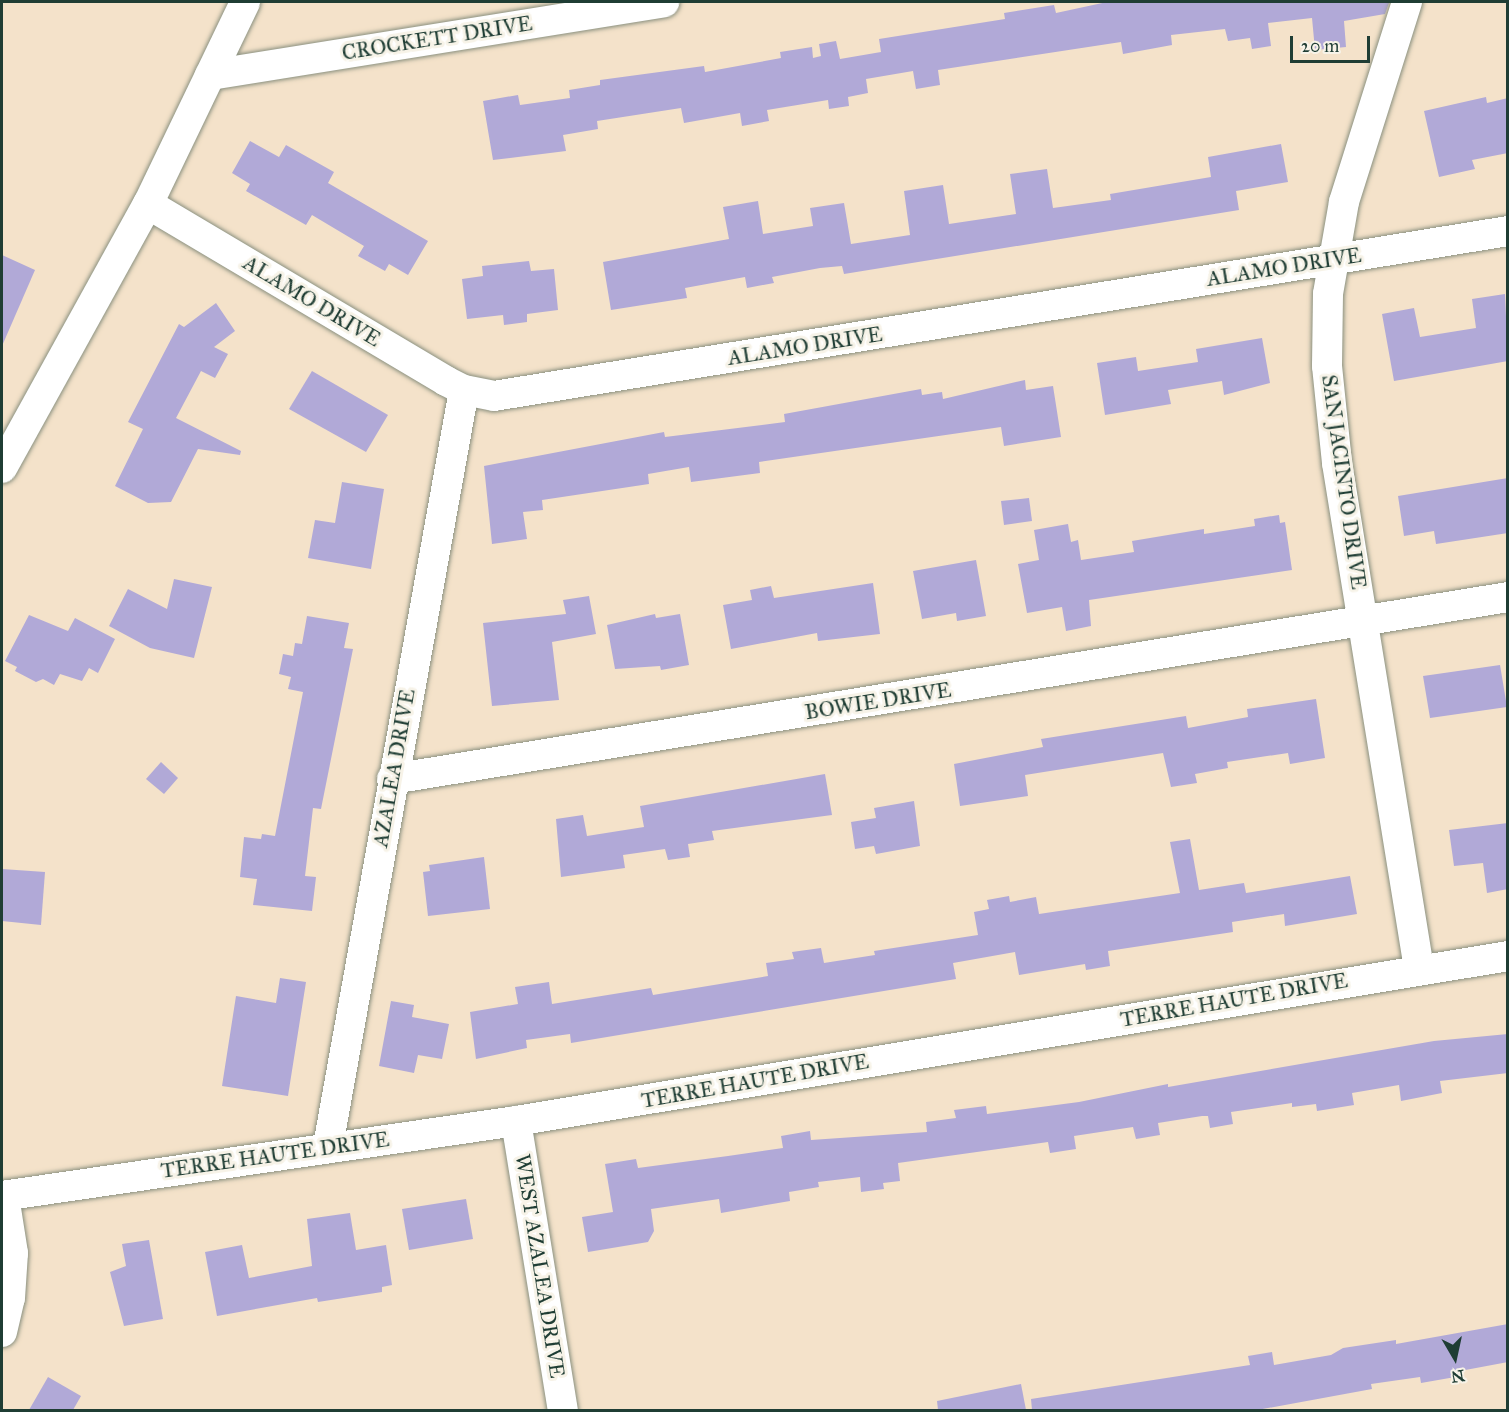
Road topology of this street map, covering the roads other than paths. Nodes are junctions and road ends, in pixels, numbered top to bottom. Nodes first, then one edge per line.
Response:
1 (245, 2) edge
2 (664, 2) edge
3 (1407, 2) edge
4 (210, 75) junction
5 (148, 204) junction
6 (1508, 231) edge
7 (1333, 258) junction
8 (464, 390) junction
9 (2, 468) edge
10 (1508, 597) edge
11 (1364, 622) junction
12 (392, 779) junction
13 (1508, 956) edge
14 (1419, 969) junction
15 (516, 1121) junction
16 (328, 1146) junction
17 (3, 1196) edge
18 (2, 1332) edge
19 (563, 1410) edge

1 - 4 street
2 - 4 street, CROCKETT DRIVE
3 - 7 street, SAN JACINTO DRIVE
4 - 5 street
5 - 8 street, ALAMO DRIVE
5 - 9 street
6 - 7 street, ALAMO DRIVE
7 - 8 street, ALAMO DRIVE
7 - 11 street, SAN JACINTO DRIVE
8 - 12 street, AZALEA DRIVE
10 - 11 street, BOWIE DRIVE
11 - 12 street, BOWIE DRIVE
11 - 14 street, SAN JACINTO DRIVE
12 - 16 street, AZALEA DRIVE
13 - 14 street, TERRE HAUTE DRIVE
14 - 15 street, TERRE HAUTE DRIVE
15 - 16 street, TERRE HAUTE DRIVE
15 - 19 street, WEST AZALEA DRIVE
16 - 17 street, TERRE HAUTE DRIVE
17 - 18 street

